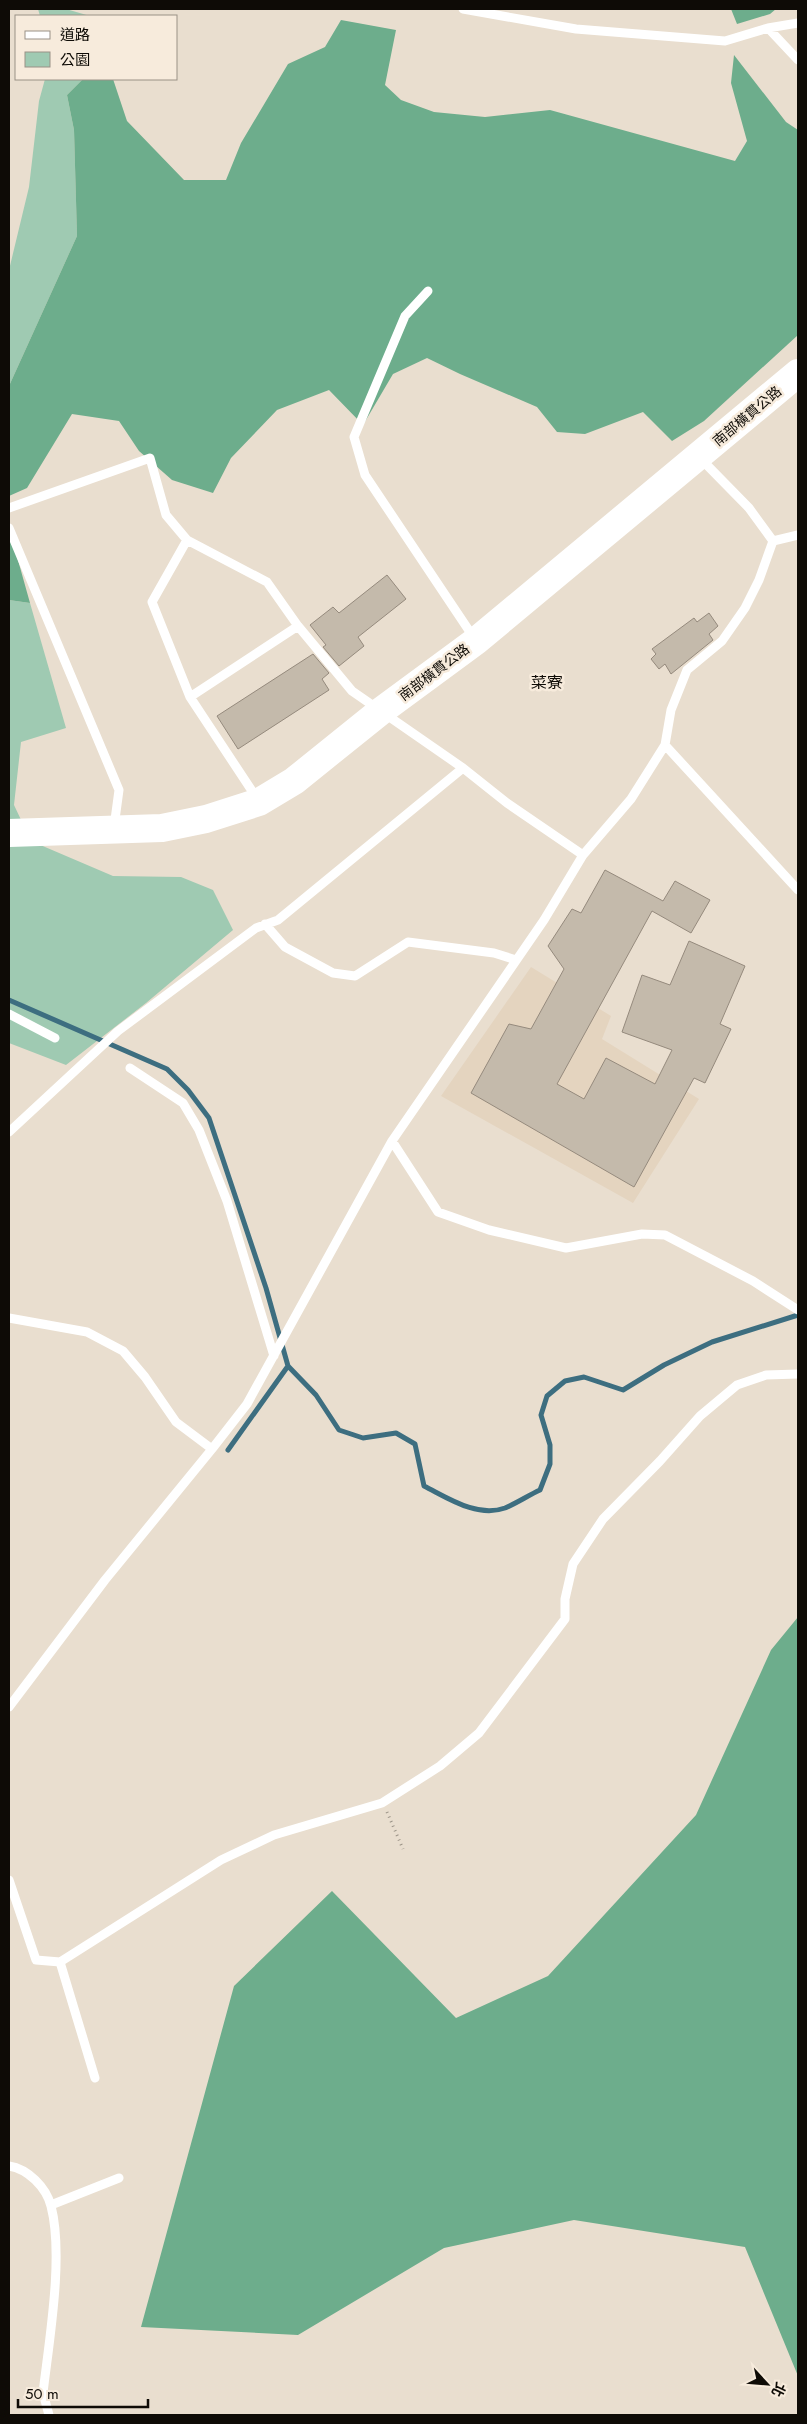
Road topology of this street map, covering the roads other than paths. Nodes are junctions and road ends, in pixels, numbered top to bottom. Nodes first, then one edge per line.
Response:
1 (463, 9) edge
2 (798, 23) edge
3 (768, 28) junction
4 (798, 60) edge
5 (428, 291) dead end
6 (798, 373) edge
7 (699, 457) junction
8 (9, 508) edge
9 (9, 528) edge
10 (798, 535) edge
11 (187, 540) junction
12 (773, 541) junction
13 (298, 626) junction
14 (476, 641) junction
15 (190, 697) junction
16 (381, 711) junction
17 (665, 745) junction
18 (463, 768) junction
19 (260, 802) junction
20 (114, 830) junction
21 (9, 833) edge
22 (583, 855) junction
23 (798, 890) edge
24 (265, 924) junction
25 (516, 960) junction
26 (9, 1014) edge
27 (56, 1038) dead end
28 (130, 1068) dead end
29 (9, 1132) edge
30 (392, 1141) junction
31 (798, 1310) edge
32 (9, 1318) edge
33 (274, 1356) junction
34 (798, 1374) edge
35 (212, 1449) junction
36 (9, 1707) edge
37 (9, 1880) edge
38 (60, 1962) junction
39 (95, 2078) dead end
40 (9, 2166) edge
41 (119, 2178) dead end
42 (51, 2205) junction
43 (49, 2415) edge

1 - 3 lane
2 - 3 lane
3 - 4 lane
5 - 14 lane
6 - 7 main road, 南部橫貫公路
7 - 12 lane
7 - 14 main road, 南部橫貫公路
8 - 11 lane
9 - 20 lane
10 - 12 lane
11 - 13 lane
11 - 15 lane
12 - 17 lane
13 - 15 lane
13 - 16 lane
14 - 16 main road, 南部橫貫公路
15 - 19 lane
16 - 18 lane
16 - 19 main road, 南部橫貫公路
17 - 22 lane
17 - 23 lane
18 - 22 lane
18 - 24 lane
19 - 20 main road, 南部橫貫公路
20 - 21 main road, 南部橫貫公路
22 - 25 lane
24 - 25 lane
24 - 29 lane
25 - 30 lane
26 - 27 lane
28 - 33 lane
30 - 31 lane
30 - 33 lane
32 - 35 lane
33 - 35 lane
34 - 38 lane
35 - 36 lane
37 - 38 lane
38 - 39 lane
40 - 42 lane
41 - 42 lane
42 - 43 lane

